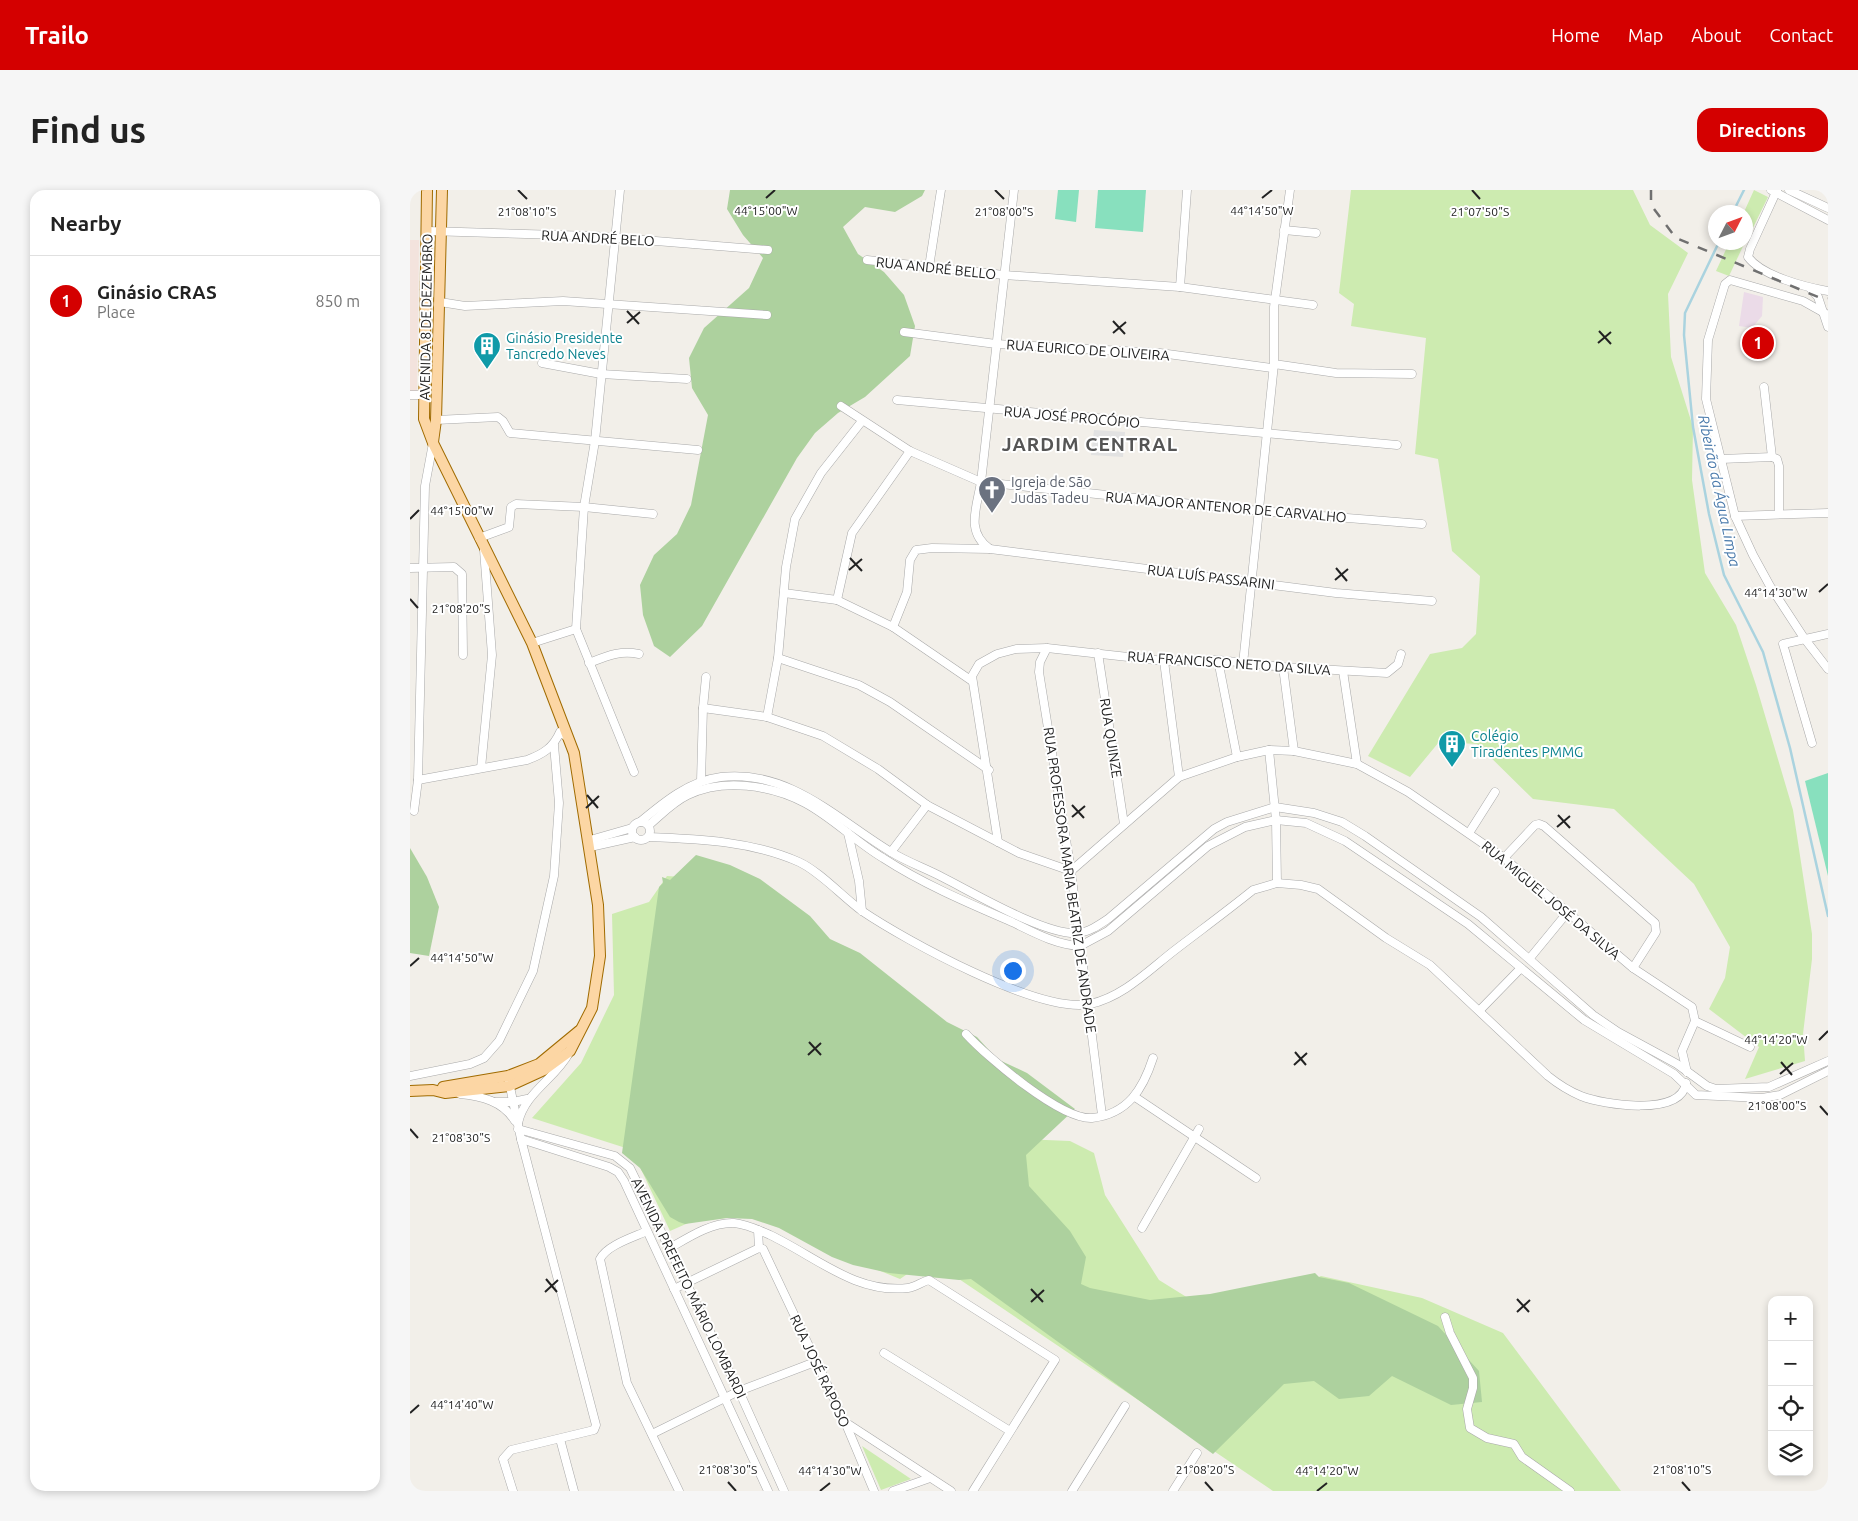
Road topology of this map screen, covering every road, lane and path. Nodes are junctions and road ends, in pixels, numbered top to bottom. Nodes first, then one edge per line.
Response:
1 (427, 190) edge
2 (442, 190) edge
3 (620, 190) edge
4 (941, 190) edge
5 (1014, 190) edge
6 (1187, 190) edge
7 (1290, 190) edge
8 (1789, 190) edge
9 (1775, 191) edge
10 (1828, 208) edge
11 (1828, 220) edge
12 (1284, 230) junction
13 (428, 231) junction
14 (442, 232) junction
15 (1316, 232) dead end
16 (616, 237) junction
17 (768, 250) dead end
18 (868, 260) dead end
19 (929, 267) junction
20 (1004, 275) junction
21 (1180, 287) junction
22 (1810, 288) junction
23 (1828, 291) edge
24 (1276, 298) junction
25 (440, 302) junction
26 (608, 304) junction
27 (1313, 305) dead end
28 (767, 315) dead end
29 (1826, 315) edge
30 (1828, 327) edge
31 (904, 332) dead end
32 (996, 344) junction
33 (542, 363) dead end
34 (1273, 366) junction
35 (602, 374) junction
36 (1412, 374) dead end
37 (687, 379) dead end
38 (1764, 386) dead end
39 (410, 394) edge
40 (424, 395) junction
41 (897, 400) dead end
42 (841, 406) dead end
43 (988, 409) junction
44 (436, 420) junction
45 (862, 421) junction
46 (1265, 434) junction
47 (594, 441) junction
48 (432, 443) junction
49 (1397, 445) dead end
50 (698, 450) dead end
51 (910, 451) junction
52 (1772, 458) junction
53 (1721, 459) junction
54 (981, 482) junction
55 (584, 507) junction
56 (1260, 511) junction
57 (1828, 513) edge
58 (653, 514) dead end
59 (1779, 514) junction
60 (1735, 516) junction
61 (1422, 524) dead end
62 (479, 538) junction
63 (484, 548) junction
64 (990, 549) junction
65 (410, 568) edge
66 (423, 569) junction
67 (1252, 583) junction
68 (784, 593) junction
69 (837, 600) junction
70 (1432, 601) dead end
71 (893, 627) junction
72 (576, 629) junction
73 (1828, 634) edge
74 (1804, 638) junction
75 (532, 643) junction
76 (1047, 648) junction
77 (1098, 653) junction
78 (639, 654) dead end
79 (1402, 654) dead end
80 (463, 655) dead end
81 (778, 658) junction
82 (1218, 660) junction
83 (1164, 661) junction
84 (589, 663) junction
85 (1243, 664) junction
86 (1282, 667) junction
87 (1828, 669) edge
88 (1343, 671) junction
89 (706, 677) dead end
90 (972, 681) junction
91 (703, 708) junction
92 (767, 717) junction
93 (569, 738) junction
94 (1812, 742) dead end
95 (554, 745) junction
96 (1269, 750) junction
97 (1294, 751) junction
98 (1237, 757) junction
99 (1357, 764) junction
100 (481, 768) junction
101 (988, 770) junction
102 (634, 772) dead end
103 (1179, 777) junction
104 (418, 780) junction
105 (701, 781) junction
106 (1495, 792) dead end
107 (927, 805) junction
108 (1275, 807) junction
109 (414, 811) dead end
110 (1276, 820) junction
111 (640, 822) junction
112 (1124, 824) junction
113 (648, 826) junction
114 (632, 828) junction
115 (848, 833) junction
116 (1469, 833) junction
117 (635, 837) junction
118 (648, 837) junction
119 (998, 842) junction
120 (590, 843) junction
121 (891, 852) junction
122 (1504, 858) junction
123 (1071, 871) junction
124 (1277, 883) junction
125 (862, 911) junction
126 (1567, 913) junction
127 (1078, 933) junction
128 (1080, 946) junction
129 (1530, 958) junction
130 (1521, 968) junction
131 (1633, 968) junction
132 (1089, 1004) junction
133 (1480, 1010) junction
134 (1694, 1020) junction
135 (582, 1029) junction
136 (966, 1034) dead end
137 (1750, 1047) dead end
138 (570, 1051) junction
139 (1153, 1058) dead end
140 (1828, 1061) edge
141 (1828, 1071) edge
142 (1687, 1072) junction
143 (410, 1076) edge
144 (509, 1081) junction
145 (1686, 1086) junction
146 (434, 1090) junction
147 (410, 1091) edge
148 (445, 1093) junction
149 (1135, 1097) junction
150 (528, 1099) junction
151 (493, 1102) junction
152 (512, 1102) junction
153 (1102, 1115) junction
154 (518, 1126) junction
155 (1199, 1129) dead end
156 (1195, 1137) junction
157 (521, 1140) junction
158 (615, 1156) junction
159 (609, 1167) junction
160 (1256, 1178) dead end
161 (1142, 1228) dead end
162 (758, 1230) junction
163 (647, 1231) junction
164 (670, 1248) junction
165 (762, 1250) junction
166 (686, 1281) junction
167 (674, 1289) junction
168 (1445, 1317) dead end
169 (884, 1353) dead end
170 (815, 1362) junction
171 (739, 1391) junction
172 (725, 1398) junction
173 (1125, 1406) dead end
174 (844, 1422) junction
175 (1010, 1431) junction
176 (652, 1434) junction
177 (560, 1439) junction
178 (1197, 1453) dead end
179 (930, 1478) junction
180 (513, 1491) edge
181 (574, 1491) edge
182 (679, 1491) edge
183 (768, 1491) edge
184 (784, 1491) edge
185 (874, 1491) edge
186 (893, 1491) edge
187 (951, 1491) edge
188 (973, 1491) edge
189 (1072, 1491) edge
190 (1173, 1491) edge
191 (1570, 1491) edge

1 - 13 main road, AVENIDA 8 DE DEZEMBRO
2 - 14 main road, AVENIDA 8 DE DEZEMBRO
3 - 16 street
4 - 19 street
5 - 20 street
6 - 21 street
7 - 12 street
8 - 10 street
9 - 11 street
9 - 22 street
12 - 15 street
12 - 24 street
13 - 14 street, RUA ANDRÉ BELO
13 - 40 main road, AVENIDA 8 DE DEZEMBRO
14 - 16 street, RUA ANDRÉ BELO
14 - 25 main road, AVENIDA 8 DE DEZEMBRO
16 - 17 street, RUA ANDRÉ BELO
16 - 26 street
18 - 19 street, RUA ANDRÉ BELLO
19 - 20 street, RUA ANDRÉ BELLO
20 - 21 street, RUA ANDRÉ BELLO
20 - 32 street
21 - 24 street, RUA ANDRÉ BELLO
22 - 23 street
22 - 29 street
24 - 27 street, RUA ANDRÉ BELLO
24 - 34 street
25 - 26 street
25 - 44 main road, AVENIDA 8 DE DEZEMBRO
26 - 28 street
26 - 35 street
29 - 30 street
29 - 53 street
31 - 32 street, RUA EURICO DE OLIVEIRA
32 - 34 street, RUA EURICO DE OLIVEIRA
32 - 43 street
33 - 35 street
34 - 36 street, RUA EURICO DE OLIVEIRA
34 - 46 street
35 - 37 street
35 - 47 street
38 - 52 street
39 - 40 street
40 - 48 main road, AVENIDA 8 DE DEZEMBRO
41 - 43 street, RUA JOSÉ PROCÓPIO
42 - 45 street, RUA MAJOR ANTENOR DE CARVALHO
43 - 46 street, RUA JOSÉ PROCÓPIO
43 - 54 street
44 - 47 street
44 - 48 main road, AVENIDA 8 DE DEZEMBRO
45 - 51 street, RUA MAJOR ANTENOR DE CARVALHO
45 - 68 street
46 - 49 street, RUA JOSÉ PROCÓPIO
46 - 56 street
47 - 50 street
47 - 55 street
48 - 62 main road
48 - 66 street, AVENIDA 8 DE DEZEMBRO
51 - 54 street, RUA MAJOR ANTENOR DE CARVALHO
51 - 69 street
52 - 53 street
52 - 59 street
53 - 60 street
54 - 56 street, RUA MAJOR ANTENOR DE CARVALHO
54 - 64 street
55 - 58 street
55 - 62 street
55 - 72 street
56 - 61 street, RUA MAJOR ANTENOR DE CARVALHO
56 - 67 street
57 - 59 street
59 - 60 street
60 - 74 street
62 - 63 main road
63 - 75 main road
63 - 100 street
64 - 67 street, RUA LUÍS PASSARINI
64 - 71 street, RUA LUÍS PASSARINI
65 - 66 street
66 - 80 street
66 - 104 street, AVENIDA 8 DE DEZEMBRO
67 - 70 street, RUA LUÍS PASSARINI
67 - 85 street
68 - 69 street
68 - 81 street
69 - 71 street
71 - 90 street
72 - 75 street
72 - 84 street
73 - 74 street
74 - 87 street
74 - 94 street
75 - 93 main road
76 - 77 street, RUA FRANCISCO NETO DA SILVA
76 - 90 street, RUA FRANCISCO NETO DA SILVA
76 - 123 street, RUA PROFESSORA MARIA BEATRIZ DE ANDRADE
77 - 83 street, RUA FRANCISCO NETO DA SILVA
77 - 112 street, RUA QUINZE
78 - 84 street
79 - 88 street, RUA FRANCISCO NETO DA SILVA
81 - 92 street
81 - 101 street
82 - 83 street, RUA FRANCISCO NETO DA SILVA
82 - 85 street, RUA FRANCISCO NETO DA SILVA
82 - 98 street
83 - 103 street
84 - 102 street
85 - 86 street, RUA FRANCISCO NETO DA SILVA
86 - 88 street, RUA FRANCISCO NETO DA SILVA
86 - 97 street
88 - 99 street
89 - 91 street
90 - 101 street
91 - 92 street
91 - 105 street
92 - 107 street
93 - 95 street
93 - 120 main road
95 - 100 street
95 - 143 street
96 - 97 street, RUA MIGUEL JOSÉ DA SILVA
96 - 98 street, RUA MIGUEL JOSÉ DA SILVA
96 - 108 street
97 - 99 street, RUA MIGUEL JOSÉ DA SILVA
98 - 103 street, RUA MIGUEL JOSÉ DA SILVA
99 - 116 street, RUA MIGUEL JOSÉ DA SILVA
100 - 104 street
101 - 119 street
103 - 112 street, RUA MIGUEL JOSÉ DA SILVA
104 - 109 street, AVENIDA 8 DE DEZEMBRO
105 - 111 street
105 - 121 street
106 - 116 street
107 - 119 street
107 - 121 street
108 - 110 street
108 - 127 street
108 - 129 street
110 - 124 street
110 - 128 street
110 - 130 street
111 - 113 street
111 - 114 street
112 - 123 street, RUA MIGUEL JOSÉ DA SILVA
113 - 115 street
113 - 118 street
114 - 117 street
114 - 120 street
115 - 125 street
115 - 128 street
116 - 122 street, RUA MIGUEL JOSÉ DA SILVA
117 - 118 street
117 - 120 street
118 - 125 street
119 - 123 street
120 - 135 main road
121 - 127 street
122 - 126 street, RUA MIGUEL JOSÉ DA SILVA
122 - 131 street
123 - 127 street, RUA PROFESSORA MARIA BEATRIZ DE ANDRADE
124 - 132 street
124 - 133 street
125 - 132 street
126 - 129 street
126 - 131 street, RUA MIGUEL JOSÉ DA SILVA
127 - 128 street, RUA PROFESSORA MARIA BEATRIZ DE ANDRADE
128 - 132 street, RUA PROFESSORA MARIA BEATRIZ DE ANDRADE
129 - 142 street
130 - 133 street
130 - 145 street
131 - 134 street, RUA MIGUEL JOSÉ DA SILVA
132 - 153 street, RUA PROFESSORA MARIA BEATRIZ DE ANDRADE
133 - 145 street
134 - 137 street
134 - 142 street
135 - 138 main road
135 - 144 main road
136 - 153 street
138 - 144 main road
138 - 150 street
139 - 149 street
140 - 142 street
141 - 145 street
142 - 145 street
144 - 146 main road
144 - 148 main road
144 - 152 street
146 - 147 main road
146 - 148 main road
148 - 151 street
149 - 153 street
149 - 156 street
150 - 152 street
150 - 154 street
151 - 152 street
151 - 154 street
152 - 154 street
154 - 157 street
154 - 158 street, AVENIDA PREFEITO MÁRIO LOMBARDI
155 - 156 street
156 - 160 street
156 - 161 street
157 - 159 street, AVENIDA PREFEITO MÁRIO LOMBARDI
157 - 177 street
158 - 159 street
158 - 164 street, AVENIDA PREFEITO MÁRIO LOMBARDI
159 - 163 street, AVENIDA PREFEITO MÁRIO LOMBARDI
162 - 164 street
162 - 165 street, RUA JOSÉ RAPOSO
162 - 175 street
163 - 167 street, AVENIDA PREFEITO MÁRIO LOMBARDI
163 - 176 street
164 - 166 street, AVENIDA PREFEITO MÁRIO LOMBARDI
165 - 166 street
165 - 170 street, RUA JOSÉ RAPOSO
166 - 167 street
166 - 171 street, AVENIDA PREFEITO MÁRIO LOMBARDI
167 - 172 street, AVENIDA PREFEITO MÁRIO LOMBARDI
168 - 191 street
169 - 175 street
170 - 171 street
170 - 174 street, RUA JOSÉ RAPOSO
171 - 172 street
171 - 184 street, AVENIDA PREFEITO MÁRIO LOMBARDI
172 - 176 street
172 - 183 street, AVENIDA PREFEITO MÁRIO LOMBARDI
173 - 189 street
174 - 179 street
174 - 185 street, RUA JOSÉ RAPOSO
175 - 188 street
176 - 182 street
177 - 180 street
177 - 181 street
178 - 190 street
179 - 186 street
179 - 187 street

